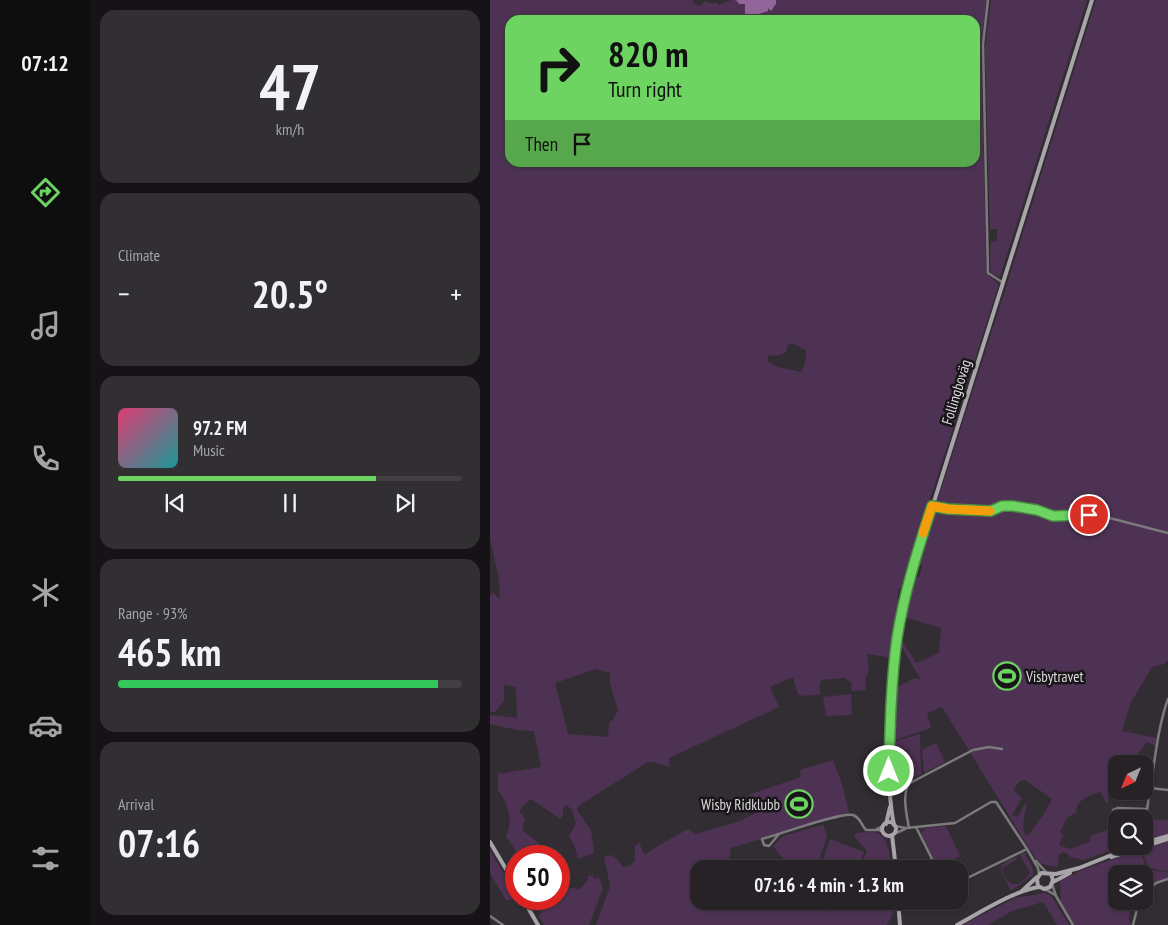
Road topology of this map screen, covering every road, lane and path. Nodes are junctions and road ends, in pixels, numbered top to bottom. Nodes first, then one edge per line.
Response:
1 (988, 0) edge
2 (1092, 0) edge
3 (1002, 282) junction
4 (932, 506) junction
5 (1168, 533) edge
6 (1168, 700) edge
7 (1002, 749) dead end
8 (1153, 771) edge
9 (1153, 788) edge
10 (1168, 790) edge
11 (891, 800) junction
12 (1148, 800) edge
13 (1146, 809) joint
14 (1113, 810) dead end
15 (885, 825) junction
16 (894, 825) junction
17 (916, 827) junction
18 (907, 828) junction
19 (875, 830) junction
20 (884, 833) junction
21 (779, 834) junction
22 (893, 834) junction
23 (1168, 837) edge
24 (1153, 841) edge
25 (491, 844) edge
26 (1027, 849) junction
27 (895, 853) junction
28 (1112, 855) edge
29 (1113, 855) edge
30 (1033, 859) junction
31 (895, 860) edge
32 (932, 860) edge
33 (1089, 864) junction
34 (505, 868) edge
35 (1079, 868) junction
36 (1049, 873) junction
37 (1038, 876) junction
38 (968, 878) edge
39 (1168, 879) edge
40 (1053, 883) junction
41 (1153, 886) edge
42 (1042, 888) junction
43 (1013, 896) junction
44 (1056, 896) junction
45 (530, 910) edge
46 (899, 910) edge
47 (1136, 910) edge
48 (490, 916) edge
49 (503, 925) edge
50 (538, 925) edge
51 (900, 925) edge
52 (957, 925) edge
53 (1073, 925) edge
54 (1133, 925) edge

1 - 3 street
2 - 3 main road, Follingboväg
3 - 4 main road, Follingboväg
4 - 5 street
4 - 11 main road, Follingboväg
6 - 8 street
7 - 18 street
9 - 10 street
11 - 15 main road, Follingboväg
11 - 16 main road, Follingboväg
12 - 13 street
13 - 14 street
15 - 16 main road
15 - 19 street
15 - 20 main road, Follingboväg
16 - 18 street
16 - 22 main road, Follingboväg
17 - 18 street
17 - 26 street
17 - 32 street
18 - 22 street
19 - 20 street
19 - 21 street
20 - 22 main road
20 - 27 main road
21 - 21 street
22 - 27 main road
23 - 24 main road
25 - 34 main road
26 - 30 street
26 - 38 street
27 - 31 main road
28 - 33 main road
29 - 33 main road
30 - 36 street
30 - 37 street
33 - 35 main road
35 - 36 main road
35 - 40 main road
36 - 37 main road
36 - 40 main road
37 - 42 main road
37 - 43 main road
39 - 41 street
40 - 42 main road
40 - 44 street
42 - 43 main road
42 - 44 street
43 - 52 main road
44 - 53 street
45 - 50 main road
46 - 51 main road
47 - 54 street
48 - 49 street

